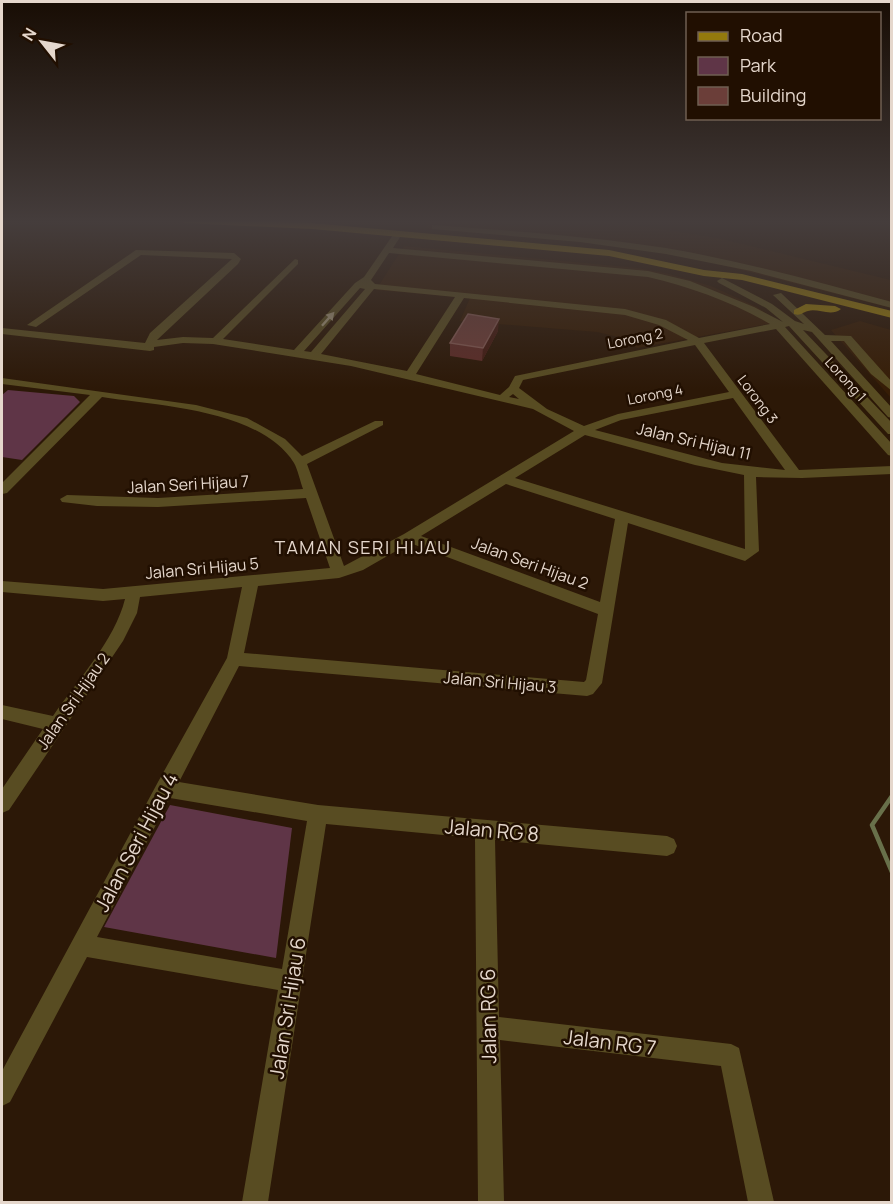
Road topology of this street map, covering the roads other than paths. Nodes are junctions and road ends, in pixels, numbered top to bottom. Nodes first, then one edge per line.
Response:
1 (104, 276) edge
2 (220, 276) edge
3 (281, 276) edge
4 (370, 276) edge
5 (657, 276) edge
6 (716, 276) edge
7 (763, 276) edge
8 (775, 276) edge
9 (781, 276) edge
10 (742, 277) junction
11 (723, 278) junction
12 (366, 283) junction
13 (799, 291) junction
14 (462, 294) junction
15 (778, 295) junction
16 (891, 304) edge
17 (840, 309) junction
18 (798, 312) junction
19 (891, 315) edge
20 (791, 323) junction
21 (891, 323) edge
22 (32, 325) dead end
23 (166, 326) junction
24 (778, 326) junction
25 (2, 331) edge
26 (818, 334) junction
27 (216, 341) junction
28 (697, 341) junction
29 (170, 344) junction
30 (147, 346) junction
31 (297, 353) junction
32 (314, 356) junction
33 (410, 375) junction
34 (2, 381) edge
35 (891, 388) edge
36 (513, 389) junction
37 (99, 393) junction
38 (736, 394) junction
39 (494, 398) junction
40 (887, 404) edge
41 (533, 406) junction
42 (891, 415) edge
43 (379, 423) dead end
44 (582, 431) junction
45 (891, 431) edge
46 (891, 452) edge
47 (300, 462) junction
48 (2, 470) edge
49 (889, 471) edge
50 (750, 472) junction
51 (795, 474) junction
52 (17, 475) junction
53 (505, 479) junction
54 (2, 490) edge
55 (310, 493) junction
56 (67, 499) dead end
57 (622, 516) junction
58 (409, 537) junction
59 (339, 573) junction
60 (251, 582) junction
61 (2, 586) edge
62 (134, 592) junction
63 (605, 610) junction
64 (235, 659) junction
65 (2, 712) edge
66 (57, 725) junction
67 (164, 788) junction
68 (2, 804) edge
69 (318, 814) junction
70 (485, 829) junction
71 (666, 846) dead end
72 (81, 945) junction
73 (291, 981) junction
74 (488, 1027) junction
75 (2, 1094) edge
76 (255, 1203) edge
77 (491, 1203) edge
78 (761, 1203) edge

1 - 22 street
2 - 23 street
3 - 27 street
4 - 12 street
5 - 24 street, Lorong 1
6 - 11 main road
7 - 10 street
8 - 13 street
9 - 16 street
10 - 11 main road
10 - 13 main road
11 - 15 main road
11 - 20 street
12 - 14 street
31 -> 12 street
12 - 32 street
13 - 19 main road
14 - 28 street
14 - 33 street
15 - 17 main road
15 - 18 street
17 - 18 main road
17 - 21 main road
18 - 20 street
18 - 26 street
20 - 24 street, Lorong 2
20 - 26 street
20 - 45 street
23 - 29 street
23 - 30 street
24 - 28 street, Lorong 2
24 - 46 street, Lorong 1
25 - 30 street, Jalan Sri Hijau 11
26 - 35 street
26 - 40 street
27 - 29 street, Jalan Sri Hijau 11
27 - 31 street, Jalan Sri Hijau 11
28 - 36 street, Lorong 2
28 - 38 street, Lorong 3
29 - 30 street, Jalan Sri Hijau 11
31 - 32 street, Jalan Sri Hijau 11
32 - 33 street, Jalan Sri Hijau 11
33 - 39 street, Jalan Sri Hijau 11
34 - 37 street
36 - 39 street, Lorong 2
36 - 41 street, Jalan Sri Hijau 11
37 - 47 street
37 - 52 street
38 - 44 street, Lorong 4
38 - 51 street, Lorong 3
39 - 41 street, Jalan Sri Hijau 11
40 - 42 street
41 - 44 street, Jalan Sri Hijau 11
43 - 47 street
44 - 50 street, Jalan Sri Hijau 11
44 - 53 street, Jalan Sri Hijau 5
47 - 55 street
48 - 52 street
49 - 51 street, Jalan Sri Hijau 11
50 - 51 street, Jalan Sri Hijau 11
50 - 57 street
52 - 54 street
53 - 57 street
53 - 58 street, Jalan Sri Hijau 5
55 - 56 street, Jalan Seri Hijau 7
55 - 59 street
57 - 63 street, Jalan Sri Hijau 3
58 - 59 street, Jalan Sri Hijau 5
58 - 63 street, Jalan Seri Hijau 2
59 - 60 street, Jalan Sri Hijau 5
60 - 62 street, Jalan Sri Hijau 5
60 - 64 street, Jalan Seri Hijau 4
61 - 62 street, Jalan Sri Hijau 5
62 - 66 street, Jalan Sri Hijau 2
63 - 64 street, Jalan Sri Hijau 3
64 - 67 street, Jalan Seri Hijau 4
65 - 66 street
66 - 68 street, Jalan Sri Hijau 2
67 - 69 street, Jalan RG 8
67 - 72 street, Jalan Seri Hijau 4
69 - 70 street, Jalan RG 8
69 - 73 street, Jalan Sri Hijau 6
70 - 71 street, Jalan RG 8
70 - 74 street, Jalan RG 6
72 - 73 street
72 - 75 street, Jalan Seri Hijau 4
73 - 76 street, Jalan Sri Hijau 6
74 - 77 street, Jalan RG 6
74 - 78 street, Jalan RG 7

